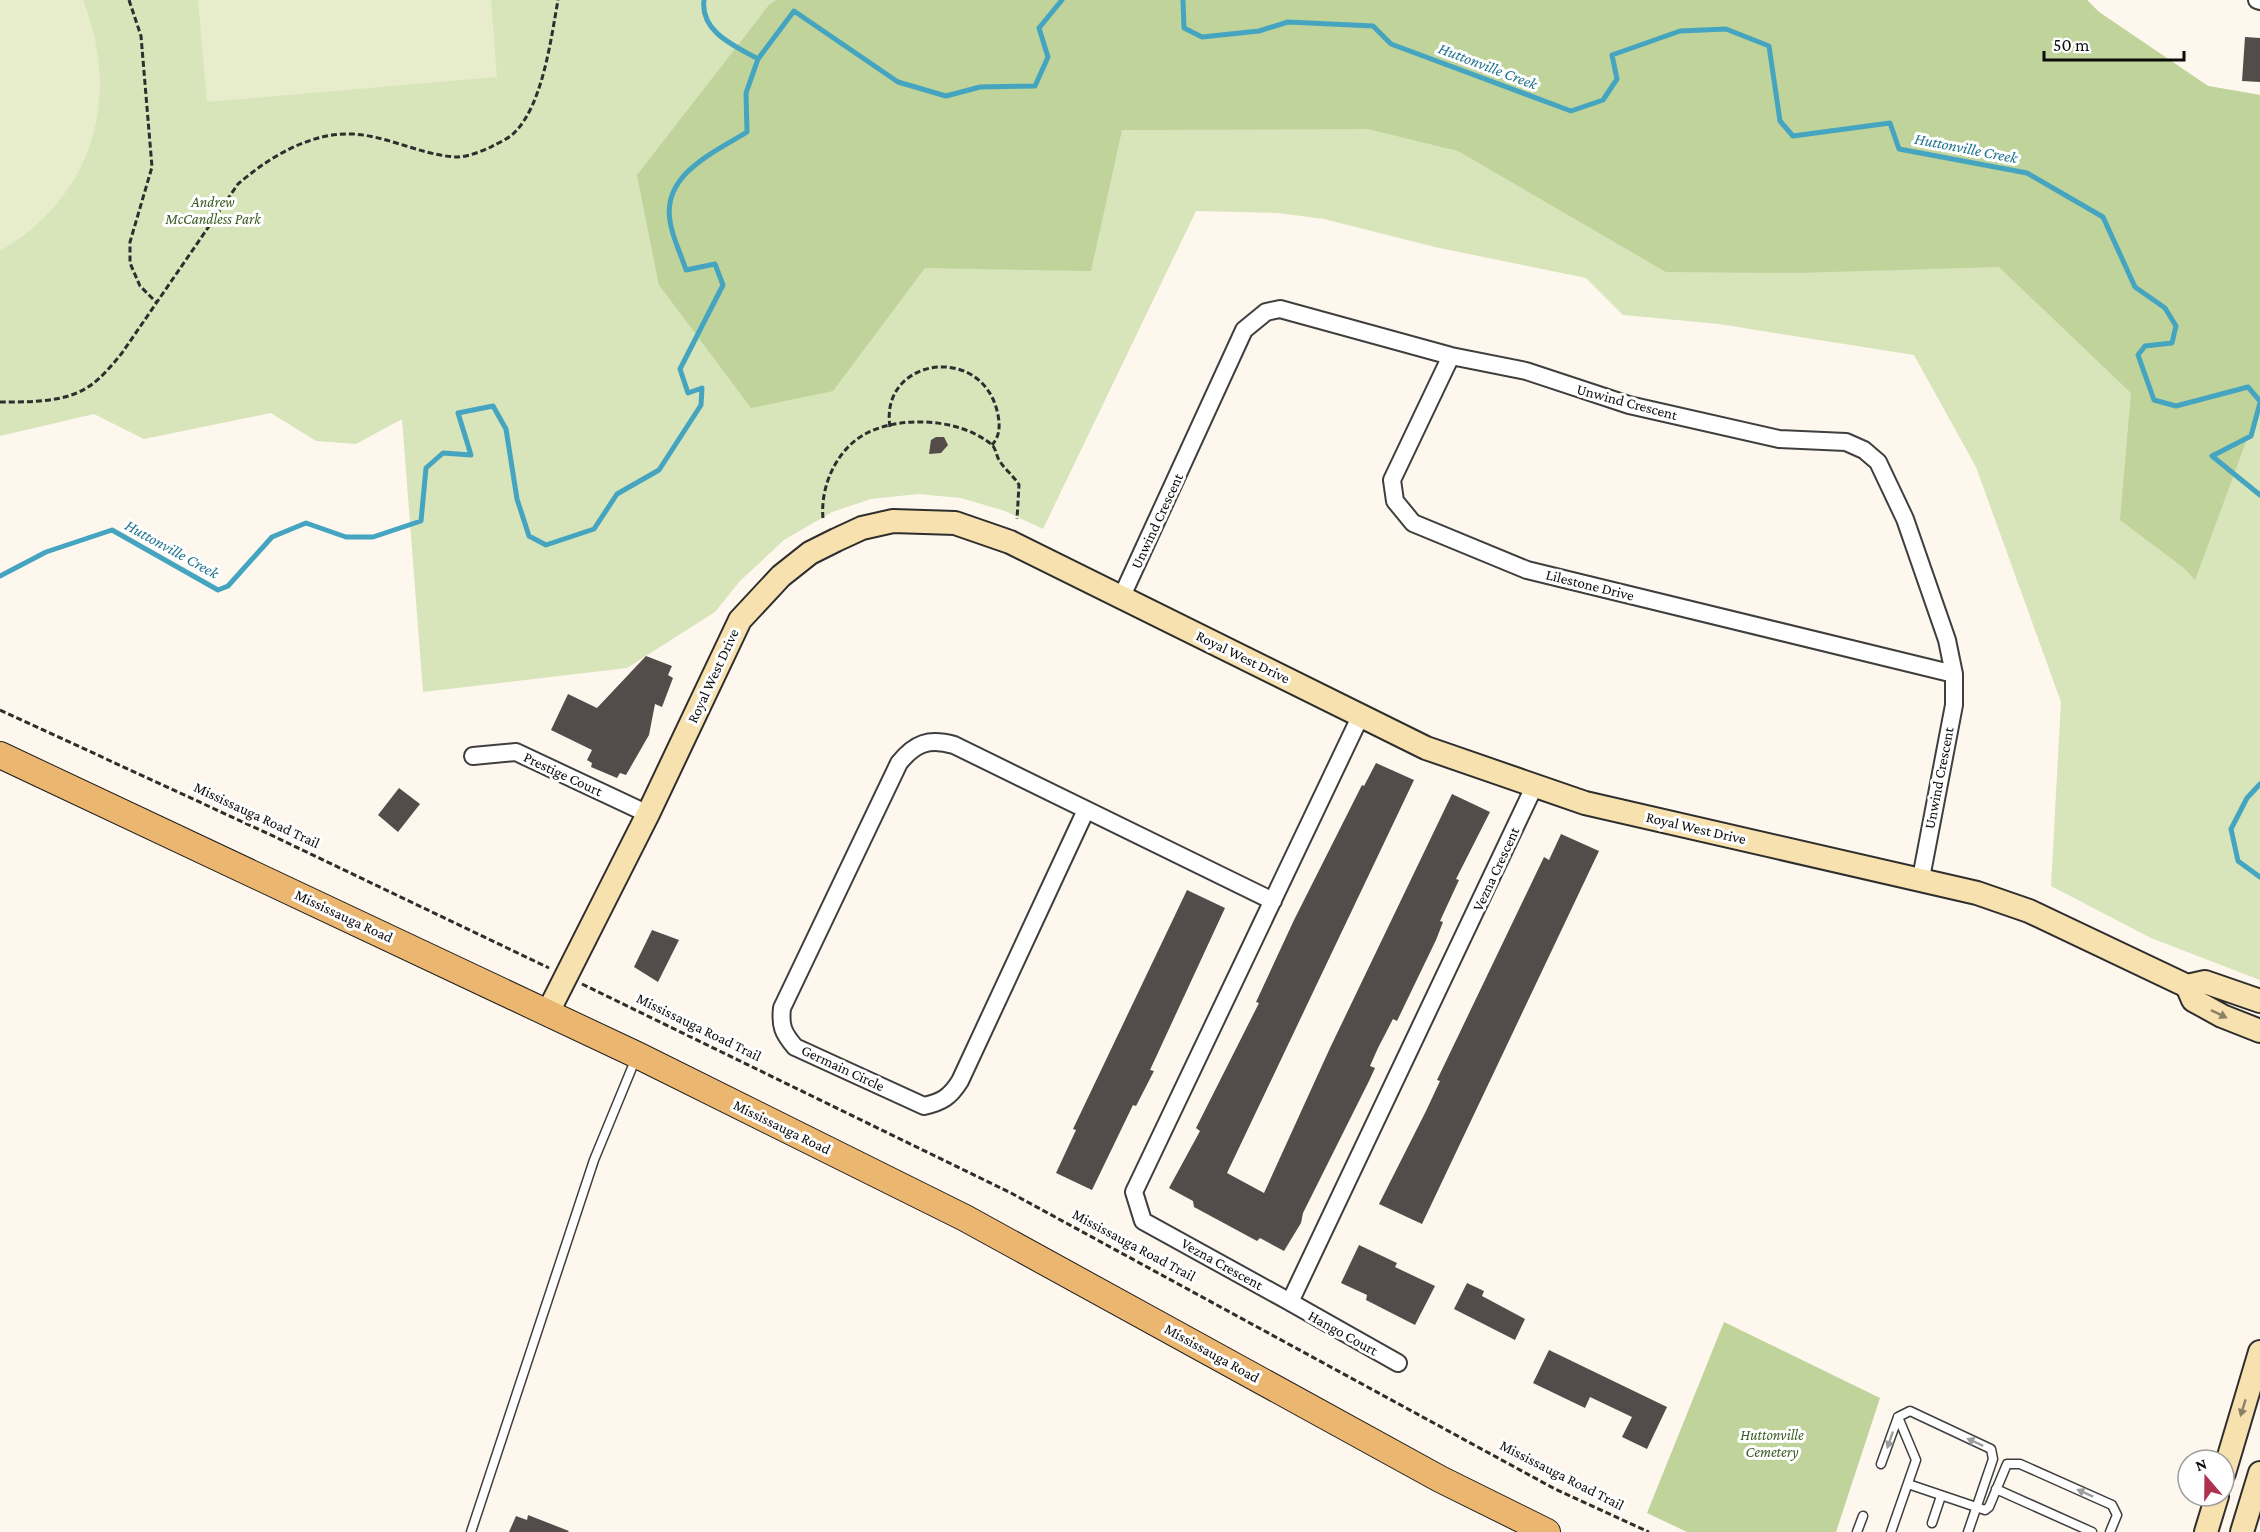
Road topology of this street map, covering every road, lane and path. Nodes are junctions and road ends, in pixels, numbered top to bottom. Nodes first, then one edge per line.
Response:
1 (129, 0) edge
2 (558, 0) edge
3 (156, 302) junction
4 (1451, 356) junction
5 (0, 402) edge
6 (890, 427) junction
7 (992, 445) junction
8 (823, 518) dead end
9 (1017, 519) dead end
10 (1122, 596) junction
11 (1954, 674) junction
12 (0, 710) edge
13 (1361, 715) junction
14 (0, 754) edge
15 (473, 756) dead end
16 (1534, 787) junction
17 (1086, 810) junction
18 (648, 814) junction
19 (1921, 878) junction
20 (1273, 901) junction
21 (534, 961) dead end
22 (2187, 986) junction
23 (600, 993) dead end
24 (2260, 1001) edge
25 (548, 1012) junction
26 (2260, 1031) edge
27 (637, 1055) junction
28 (1290, 1302) junction
29 (2260, 1352) edge
30 (1398, 1363) dead end
31 (1898, 1417) junction
32 (2231, 1448) edge
33 (1881, 1464) dead end
34 (2260, 1473) edge
35 (1908, 1484) junction
36 (1996, 1490) junction
37 (1941, 1496) junction
38 (1976, 1508) junction
39 (2213, 1508) edge
40 (1863, 1516) dead end
41 (1932, 1523) dead end
42 (471, 1532) edge
43 (1547, 1532) edge
44 (1649, 1532) edge
45 (1857, 1532) edge
46 (1891, 1532) edge
47 (1968, 1532) edge
48 (2092, 1532) edge
49 (2110, 1532) edge
50 (2206, 1532) edge
51 (2242, 1532) edge

1 - 3 path
2 - 3 path
3 - 5 path
4 - 10 street, Unwind Crescent
4 - 11 street, Unwind Crescent
4 - 11 street, Lilestone Drive
6 - 7 path
6 - 7 path
6 - 8 path
7 - 9 path
10 - 13 street, Royal West Drive
10 - 18 street, Royal West Drive
11 - 19 street, Unwind Crescent
12 - 21 path, Mississauga Road Trail
13 - 16 street, Royal West Drive
13 - 20 street, Vezna Crescent
14 - 25 main road, Mississauga Road
15 - 18 street, Prestige Court
16 - 19 street, Royal West Drive
16 - 28 street, Vezna Crescent
17 - 17 street, Germain Circle
17 - 20 street, Germain Circle
18 - 25 street, Royal West Drive
19 - 22 street, Royal West Drive
20 - 28 street, Vezna Crescent
22 - 24 street, Royal West Drive
22 -> 26 street, Royal West Drive
23 - 44 path, Mississauga Road Trail
25 - 27 main road, Mississauga Road
27 - 42 lane
27 - 43 main road, Mississauga Road
28 - 30 street, Hango Court
29 -> 32 street
31 -> 33 lane
31 - 35 lane
38 -> 31 lane
34 - 51 street
35 - 37 lane
35 - 46 lane
36 - 38 lane
36 - 48 lane
49 -> 36 lane
37 - 38 lane
37 - 41 lane
38 - 47 lane
39 - 50 street
40 - 45 lane

